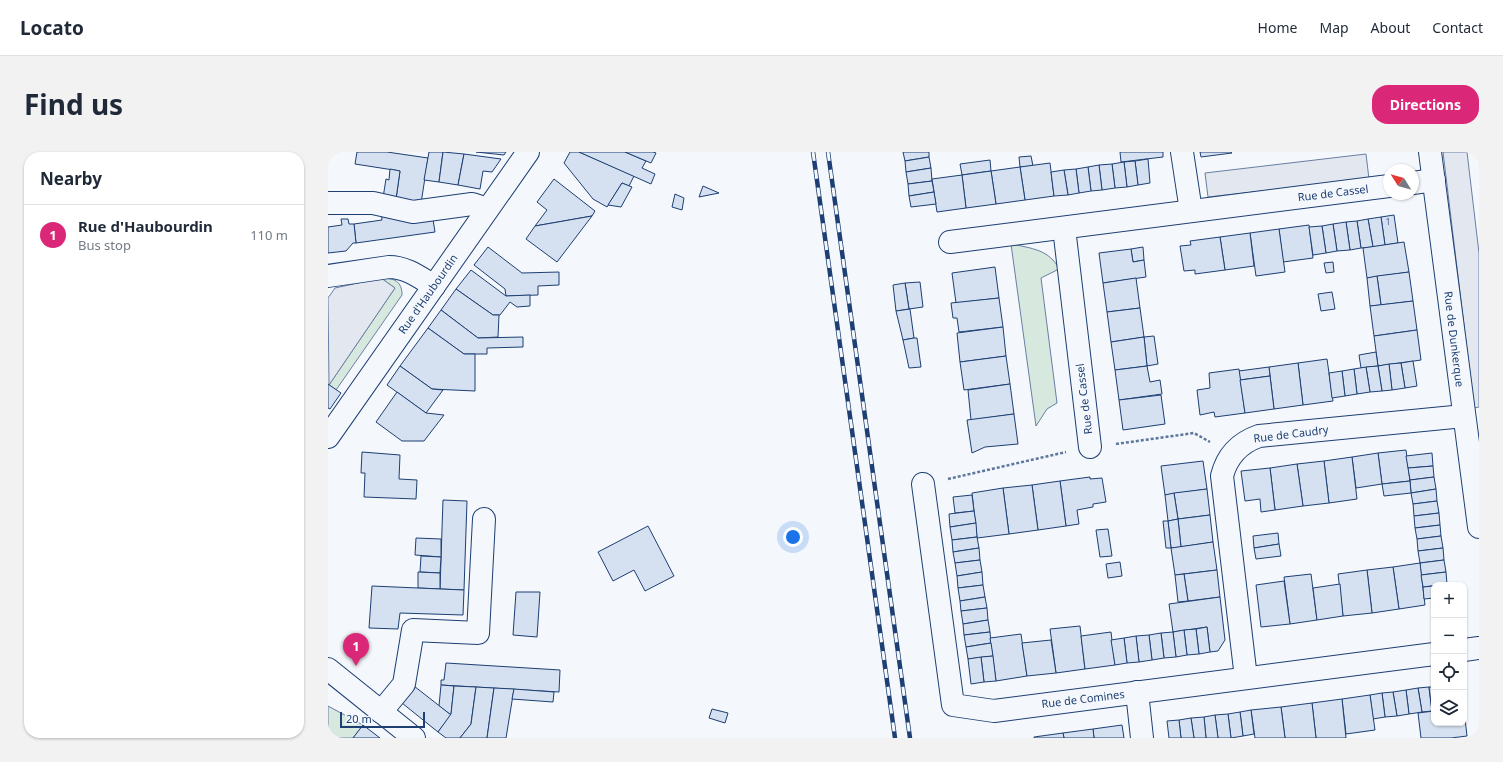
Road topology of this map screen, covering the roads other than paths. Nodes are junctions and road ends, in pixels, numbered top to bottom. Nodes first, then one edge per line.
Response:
1 (528, 152) edge
2 (1182, 152) edge
3 (1430, 152) edge
4 (1423, 182) edge
5 (1383, 187) edge
6 (328, 203) edge
7 (487, 209) junction
8 (1191, 211) junction
9 (1064, 228) junction
10 (950, 242) dead end
11 (328, 276) edge
12 (434, 286) junction
13 (1464, 416) junction
14 (328, 437) edge
15 (1090, 447) road end
16 (1475, 459) edge
17 (923, 484) road end
18 (484, 519) dead end
19 (1479, 527) edge
20 (1479, 648) edge
21 (1467, 650) edge
22 (1431, 654) edge
23 (328, 669) edge
24 (1246, 678) junction
25 (1137, 692) junction
26 (381, 712) junction
27 (414, 738) edge
28 (1142, 738) edge

1 - 7 street, Rue d'Haubourdin
2 - 8 street
3 - 4 street, Rue de Dunkerque
4 - 13 street, Rue de Dunkerque
5 - 8 street, Rue de Cassel
6 - 7 street
7 - 12 street, Rue d'Haubourdin
8 - 9 street, Rue de Cassel
9 - 10 street, Rue de Cassel
9 - 15 street, Rue de Cassel
11 - 12 street
12 - 14 street, Rue d'Haubourdin
13 - 16 street, Rue de Dunkerque
13 - 24 street, Rue de Caudry
16 - 19 street, Rue de Dunkerque
17 - 25 street, Rue de Comines
18 - 26 street
20 - 21 street
22 - 24 street, Rue de Comines
23 - 26 street
24 - 25 street, Rue de Comines
25 - 28 street
26 - 27 street

